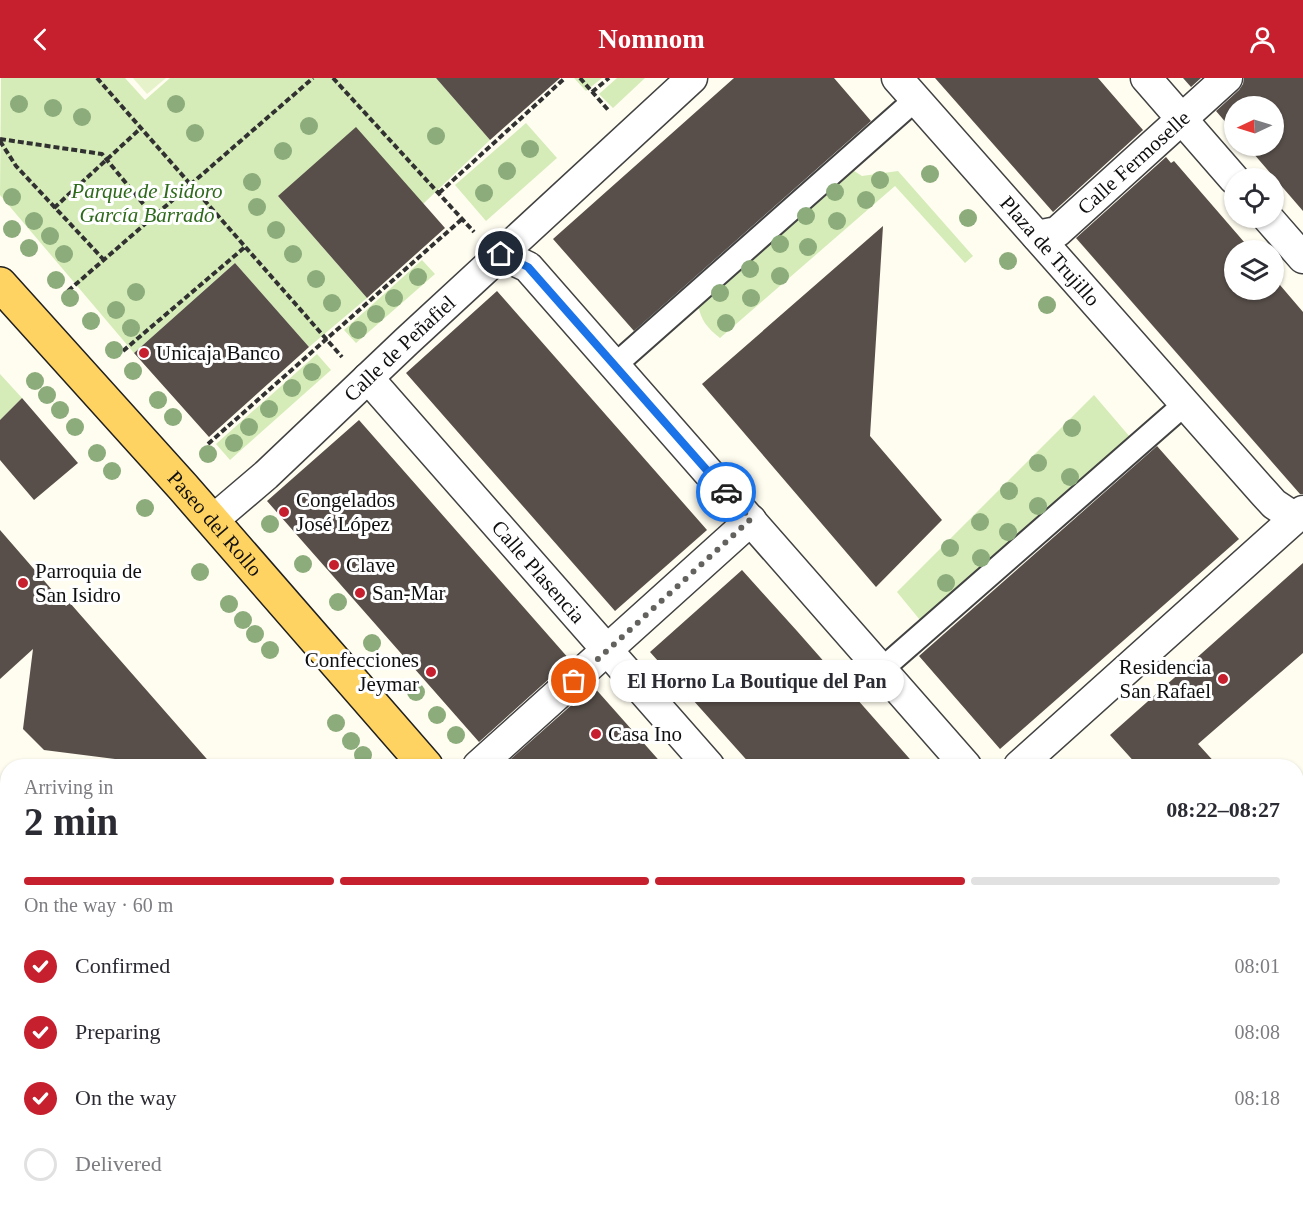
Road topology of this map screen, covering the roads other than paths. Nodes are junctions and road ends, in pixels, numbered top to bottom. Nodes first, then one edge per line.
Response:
1 (692, 78) edge
2 (1146, 78) edge
3 (1227, 78) edge
4 (907, 89) edge
5 (1182, 119) junction
6 (1224, 168) edge
7 (1277, 228) edge
8 (1037, 236) junction
9 (490, 246) junction
10 (1303, 258) edge
11 (0, 284) edge
12 (614, 366) junction
13 (357, 369) junction
14 (1186, 403) junction
15 (1299, 515) edge
16 (751, 519) junction
17 (212, 521) junction
18 (607, 651) junction
19 (881, 670) junction
20 (420, 759) edge
21 (486, 759) edge
22 (703, 759) edge
23 (960, 759) edge
24 (1027, 759) edge

1 - 9 street, Calle de Peñafiel
2 - 5 street
3 - 5 street, Calle Fermoselle
4 - 8 street, Plaza de Trujillo
4 - 12 street, Plaza de Trujillo
5 - 6 street
5 - 8 street, Calle Fermoselle
7 - 10 street
8 - 14 street, Plaza de Trujillo
9 - 12 street
9 - 13 street, Calle de Peñafiel
11 - 17 main road, Paseo del Rollo
12 - 16 street
13 - 17 street, Calle de Peñafiel
13 - 18 street, Calle Plasencia
14 - 15 street, Plaza de Trujillo
14 - 19 street
15 - 24 street
16 - 18 street
16 - 19 street
17 - 20 main road, Paseo del Rollo
18 - 21 street
18 - 22 street, Calle Plasencia
19 - 23 street

